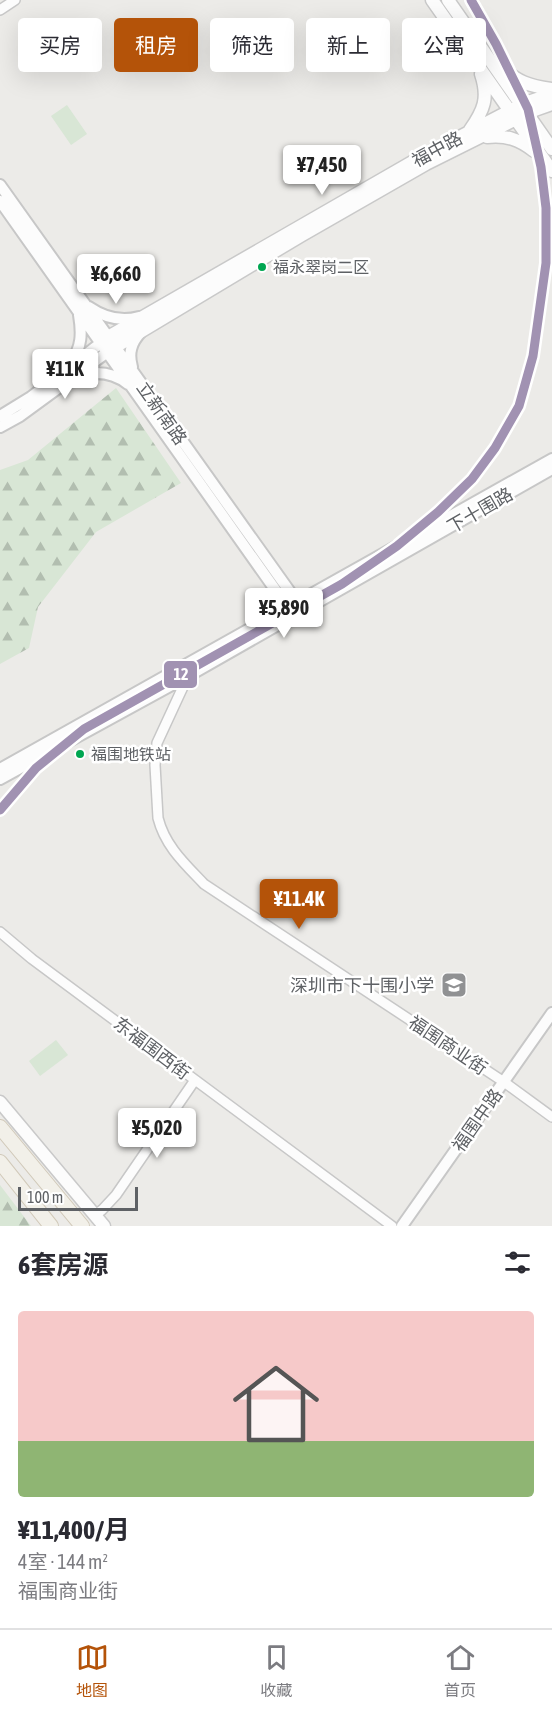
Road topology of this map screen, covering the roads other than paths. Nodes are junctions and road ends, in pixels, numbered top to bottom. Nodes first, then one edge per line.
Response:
1 (15, 0) edge
2 (432, 0) edge
3 (448, 0) edge
4 (0, 10) edge
5 (445, 18) edge
6 (461, 18) edge
7 (486, 54) joint
8 (479, 72) edge
9 (486, 72) edge
10 (552, 89) edge
11 (552, 94) edge
12 (552, 104) edge
13 (519, 112) junction
14 (474, 135) junction
15 (552, 149) edge
16 (550, 168) edge
17 (0, 185) edge
18 (0, 201) edge
19 (75, 297) junction
20 (153, 311) junction
21 (142, 331) junction
22 (108, 345) junction
23 (134, 373) junction
24 (67, 375) junction
25 (135, 391) junction
26 (0, 416) edge
27 (0, 426) edge
28 (552, 459) edge
29 (552, 470) edge
30 (296, 609) junction
31 (188, 676) junction
32 (0, 769) edge
33 (0, 779) edge
34 (0, 932) edge
35 (552, 1013) edge
36 (195, 1080) junction
37 (504, 1082) junction
38 (0, 1102) edge
39 (552, 1117) edge
40 (0, 1127) edge
41 (0, 1162) edge
42 (95, 1215) junction
43 (51, 1226) edge
44 (82, 1226) edge
45 (104, 1226) edge
46 (392, 1226) edge
47 (402, 1226) edge

1 - 4 street
2 - 5 main road
3 - 6 main road
7 - 10 main road
7 - 13 main road
8 - 14 main road
9 - 13 main road
11 - 13 main road, 福中路
12 - 13 main road, 福中路
13 - 14 main road, 福中路
13 - 15 main road
13 - 16 main road
14 - 16 main road
14 - 20 main road, 福中路
14 - 21 main road, 福中路
17 - 19 street, 立新南路
18 - 19 street, 立新南路
19 - 20 street
19 - 22 street, 立新南路
19 - 24 street
20 - 22 main road, 福中路
21 - 22 main road, 福中路
21 - 23 street
22 - 23 street, 立新南路
22 - 24 street
22 - 25 street, 立新南路
23 - 30 street, 立新南路
24 - 25 street
24 - 26 street
24 - 27 street
25 - 30 street, 立新南路
28 - 30 street, 下十围路
29 - 30 street, 下十围路
30 - 31 street, 下十围路
30 - 32 street, 下十围路
31 - 33 street, 下十围路
31 - 37 street, 福围商业街
34 - 36 street, 东福围西街
35 - 37 street, 福围中路
36 - 42 street
36 - 46 street, 东福围西街
37 - 39 street, 福围商业街
37 - 47 street, 福围中路
38 - 42 main road
40 - 44 main road
41 - 43 main road
42 - 45 main road

